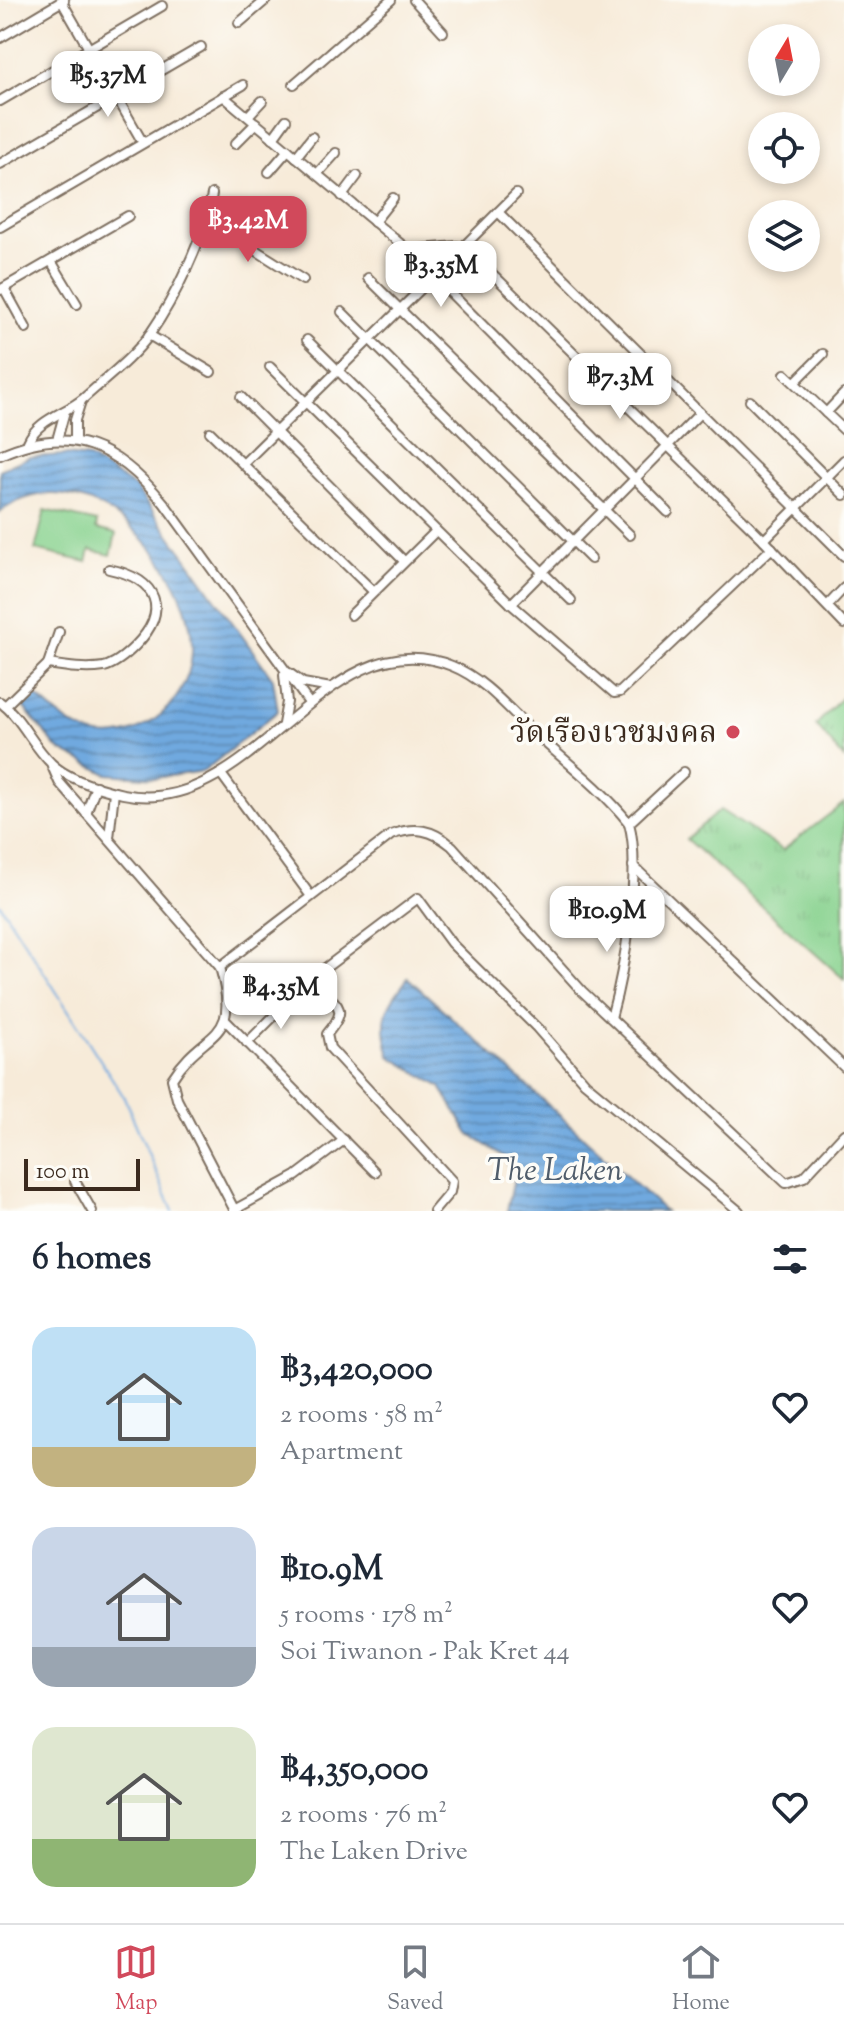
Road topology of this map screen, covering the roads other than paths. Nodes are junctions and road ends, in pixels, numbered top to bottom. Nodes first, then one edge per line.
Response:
1 (266, 0) edge
2 (391, 0) edge
3 (414, 0) edge
4 (62, 1) edge
5 (162, 6) dead end
6 (239, 23) dead end
7 (443, 32) dead end
8 (0, 38) edge
9 (201, 47) dead end
10 (89, 49) junction
11 (294, 84) dead end
12 (243, 85) dead end
13 (116, 96) junction
14 (223, 96) junction
15 (0, 101) edge
16 (262, 101) dead end
17 (248, 116) junction
18 (286, 120) dead end
19 (256, 123) junction
20 (312, 137) dead end
21 (273, 138) junction
22 (143, 143) junction
23 (235, 144) dead end
24 (288, 150) junction
25 (336, 153) dead end
26 (296, 157) junction
27 (0, 164) edge
28 (269, 172) dead end
29 (317, 174) junction
30 (357, 176) dead end
31 (212, 194) dead end
32 (516, 194) dead end
33 (342, 196) junction
34 (393, 198) dead end
35 (498, 212) junction
36 (128, 216) dead end
37 (374, 222) junction
38 (204, 223) junction
39 (0, 227) edge
40 (463, 247) junction
41 (408, 250) junction
42 (51, 261) junction
43 (368, 278) dead end
44 (432, 278) junction
45 (303, 280) dead end
46 (2, 289) edge
47 (77, 304) dead end
48 (400, 310) junction
49 (342, 312) dead end
50 (26, 328) dead end
51 (149, 335) junction
52 (307, 340) dead end
53 (369, 340) junction
54 (823, 354) dead end
55 (270, 367) dead end
56 (338, 371) junction
57 (211, 372) dead end
58 (785, 374) dead end
59 (795, 382) junction
60 (844, 394) edge
61 (241, 397) dead end
62 (81, 401) junction
63 (750, 401) dead end
64 (306, 403) junction
65 (65, 411) junction
66 (826, 413) junction
67 (699, 414) junction
68 (844, 430) edge
69 (210, 432) dead end
70 (276, 432) junction
71 (57, 440) junction
72 (75, 441) junction
73 (28, 442) junction
74 (668, 445) junction
75 (0, 455) edge
76 (844, 460) edge
77 (243, 464) junction
78 (827, 478) junction
79 (634, 479) junction
80 (844, 495) edge
81 (604, 509) junction
82 (797, 509) junction
83 (668, 512) dead end
84 (436, 531) junction
85 (630, 535) dead end
86 (572, 540) junction
87 (764, 540) junction
88 (772, 548) junction
89 (844, 556) edge
90 (591, 559) dead end
91 (404, 561) junction
92 (109, 569) dead end
93 (542, 572) junction
94 (844, 588) edge
95 (373, 591) junction
96 (571, 600) dead end
97 (511, 604) junction
98 (828, 605) junction
99 (351, 615) dead end
100 (844, 624) edge
101 (59, 632) dead end
102 (48, 664) junction
103 (281, 667) junction
104 (331, 688) junction
105 (309, 703) junction
106 (2, 704) edge
107 (283, 725) junction
108 (52, 765) junction
109 (684, 772) dead end
110 (221, 774) junction
111 (96, 786) junction
112 (114, 792) junction
113 (86, 813) junction
114 (629, 823) junction
115 (109, 839) junction
116 (633, 866) junction
117 (657, 890) junction
118 (310, 895) junction
119 (630, 895) junction
120 (220, 967) junction
121 (293, 997) dead end
122 (611, 1018) junction
123 (226, 1021) junction
124 (247, 1043) junction
125 (844, 1067) edge
126 (844, 1134) edge
127 (344, 1140) junction
128 (375, 1172) dead end
129 (75, 1181) dead end
130 (234, 1210) edge
131 (92, 1211) edge
132 (434, 1211) edge
133 (739, 1211) edge

1 - 6 street
2 - 11 street
3 - 7 street
4 - 8 street
4 - 10 street
5 - 10 street
9 - 13 street
10 - 13 street
10 - 15 street
12 - 14 street
13 - 22 street
13 - 27 street
14 - 17 street
14 - 22 street
16 - 17 street
17 - 19 street
18 - 21 street
19 - 21 street
19 - 23 street
20 - 26 street
21 - 24 street
22 - 39 street
24 - 26 street
24 - 28 street
25 - 29 street
26 - 29 street
29 - 33 street
30 - 33 street
31 - 38 street
32 - 35 street
33 - 37 street
34 - 37 street
35 - 40 street
35 - 67 street
36 - 42 street
37 - 41 street
38 - 45 street
38 - 51 street
40 - 41 street
40 - 74 street
41 - 44 street
42 - 46 street
42 - 47 street
43 - 48 street
44 - 48 street
44 - 79 street
46 - 50 street
48 - 53 street
48 - 81 street
49 - 53 street
51 - 57 street
51 - 62 street
52 - 56 street
53 - 56 street
53 - 86 street
54 - 59 street
55 - 64 street
56 - 64 street
56 - 93 street
58 - 59 street
59 - 66 street
60 - 66 street
61 - 70 street
62 - 65 street
62 - 72 street
63 - 78 street
64 - 70 street
64 - 84 street
65 - 71 street
65 - 73 street
66 - 68 street
67 - 74 street
67 - 82 street
69 - 77 street
70 - 77 street
70 - 91 street
71 - 72 street
71 - 73 street
72 - 103 street
73 - 75 street
74 - 79 street
74 - 87 street
76 - 78 street
77 - 95 street
78 - 80 street
78 - 82 street
79 - 81 street
79 - 83 street
81 - 85 street
81 - 86 street
82 - 87 street
82 - 89 street
84 - 91 street
84 - 97 street
86 - 90 street
86 - 93 street
87 - 88 street
88 - 97 street
88 - 98 street
91 - 95 street
92 - 102 street
93 - 96 street
93 - 97 street
94 - 98 street
95 - 99 street
98 - 100 street
101 - 102 street
102 - 106 street
103 - 104 street
103 - 105 street
103 - 107 street
104 - 105 street
104 - 114 street
105 - 107 street
106 - 108 street
107 - 110 street
108 - 111 street
108 - 113 street
109 - 114 street
110 - 112 street
110 - 118 street
111 - 112 street
111 - 113 street
112 - 115 street
113 - 115 street
114 - 116 street
115 - 120 street
116 - 117 street
116 - 119 street
117 - 119 street
117 - 125 street
118 - 120 street
118 - 122 street
119 - 122 street
120 - 123 street
121 - 124 street
122 - 126 street
123 - 124 street
123 - 130 street
124 - 127 street
127 - 128 street
127 - 130 street
129 - 131 street
132 - 133 street

